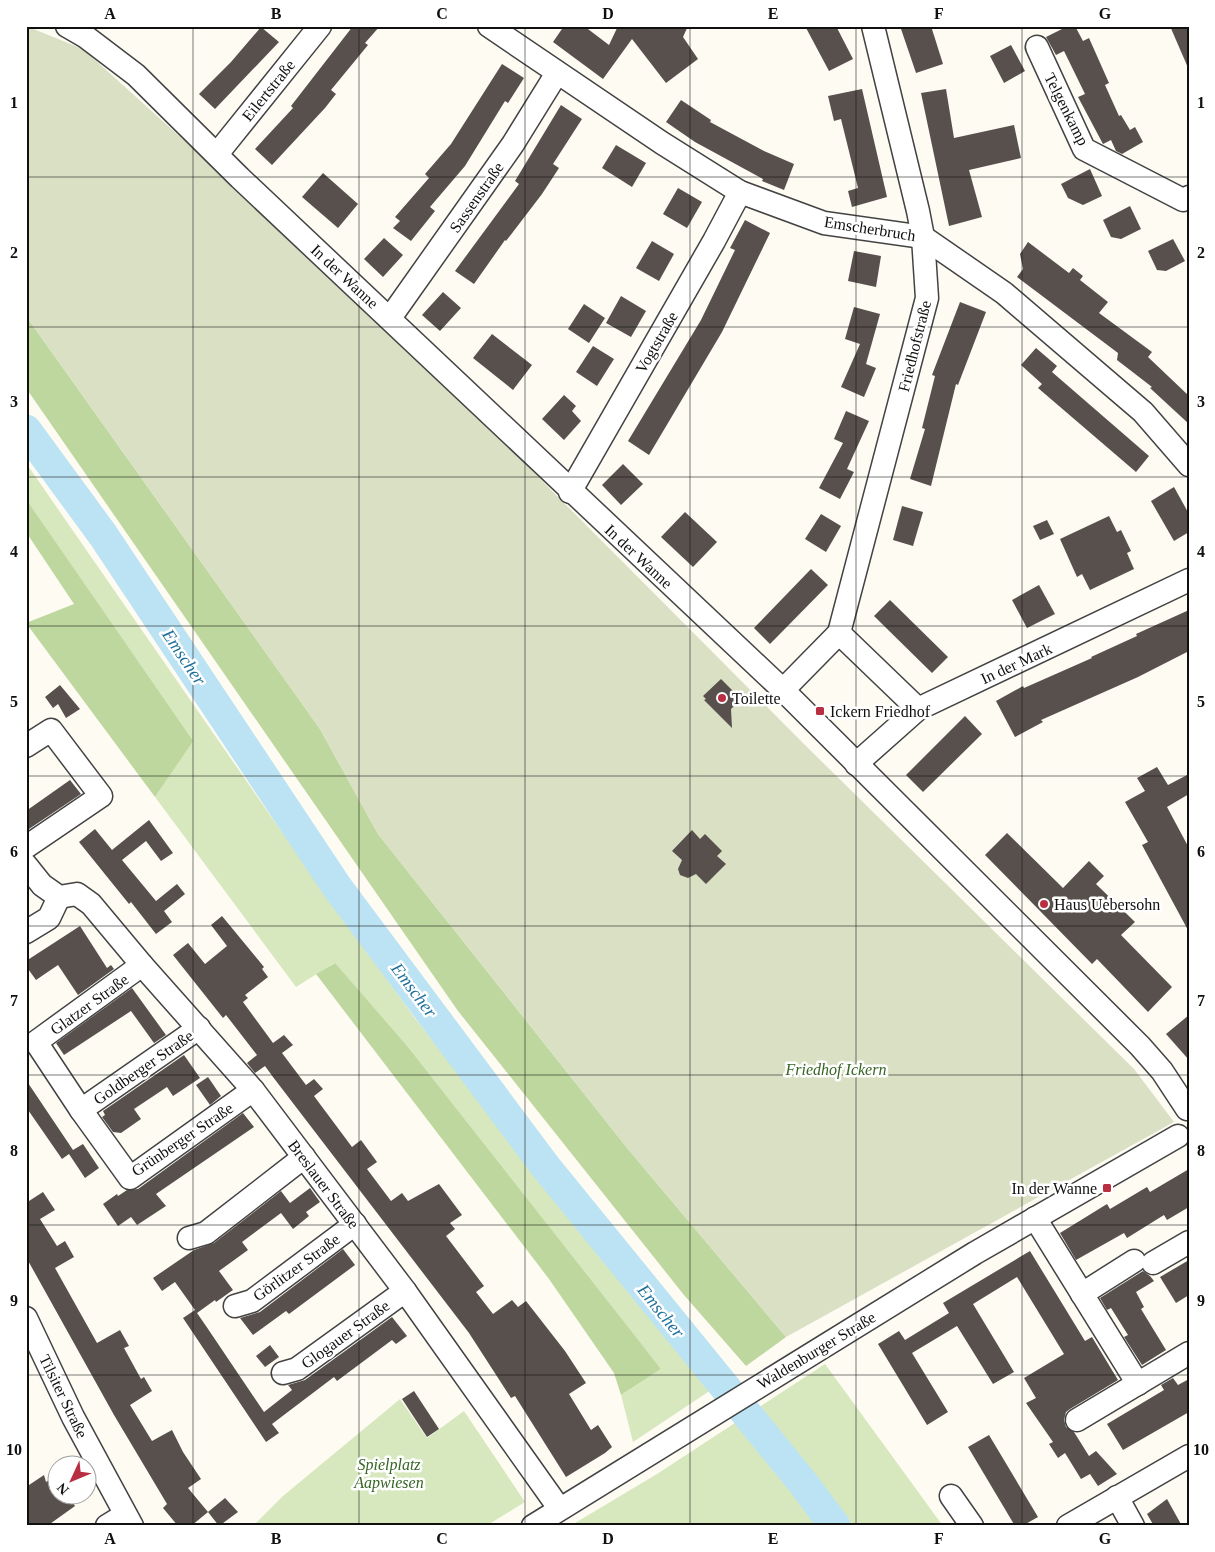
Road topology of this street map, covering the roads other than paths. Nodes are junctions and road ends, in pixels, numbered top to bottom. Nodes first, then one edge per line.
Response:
1 (67, 26) edge
2 (320, 26) edge
3 (489, 26) edge
4 (873, 26) edge
5 (1037, 47) dead end
6 (556, 73) junction
7 (217, 154) junction
8 (740, 192) junction
9 (1189, 197) edge
10 (923, 237) junction
11 (390, 318) junction
12 (1189, 465) edge
13 (570, 492) junction
14 (1189, 580) edge
15 (839, 633) junction
16 (783, 690) junction
17 (918, 709) junction
18 (26, 746) edge
19 (856, 764) junction
20 (26, 847) edge
21 (26, 865) edge
22 (58, 898) junction
23 (26, 932) edge
24 (142, 965) junction
25 (199, 1028) junction
26 (36, 1042) joint
27 (253, 1090) junction
28 (1188, 1109) edge
29 (81, 1110) junction
30 (1183, 1139) edge
31 (304, 1157) junction
32 (1035, 1218) junction
33 (355, 1224) junction
34 (190, 1238) dead end
35 (1189, 1242) edge
36 (405, 1291) junction
37 (1082, 1294) junction
38 (235, 1306) dead end
39 (26, 1318) edge
40 (33, 1350) edge
41 (1189, 1353) edge
42 (283, 1372) dead end
43 (1138, 1384) junction
44 (1077, 1420) dead end
45 (1189, 1456) edge
46 (951, 1496) dead end
47 (1116, 1497) junction
48 (559, 1508) junction
49 (121, 1522) edge
50 (533, 1526) edge
51 (972, 1526) edge
52 (1068, 1526) edge
53 (1133, 1526) edge

1 - 7 street, In der Wanne
2 - 7 street, Eilertstraße
3 - 6 street, Emscherbruch
4 - 10 street, Friedhofstraße
5 - 9 street, Telgenkamp
6 - 8 street, Emscherbruch
6 - 11 street, Sassenstraße
7 - 11 street, In der Wanne
8 - 10 street, Emscherbruch
8 - 13 street, Vogtstraße
10 - 12 street, Emscherbruch
10 - 15 street, Friedhofstraße
11 - 13 street, In der Wanne
13 - 16 street, In der Wanne
14 - 17 street, In der Mark
15 - 16 street, Friedhofstraße
15 - 17 street
16 - 19 street, In der Wanne
17 - 19 street, In der Mark
18 - 20 street
19 - 28 street, In der Wanne
21 - 22 street
22 - 23 street
22 - 24 street, Breslauer Straße
24 - 25 street, Breslauer Straße
24 - 26 street, Glatzer Straße
25 - 27 street, Breslauer Straße
25 - 29 street, Goldberger Straße
26 - 29 street, Goldberger Straße
27 - 29 street, Grünberger Straße
27 - 31 street, Breslauer Straße
28 - 30 street
30 - 32 street, Waldenburger Straße
31 - 33 street, Breslauer Straße
31 - 34 street
32 - 37 street
32 - 48 street, Waldenburger Straße
33 - 36 street, Breslauer Straße
33 - 38 street, Görlitzer Straße
35 - 37 street
36 - 42 street, Glogauer Straße
36 - 48 street, Breslauer Straße
37 - 43 street
39 - 40 street, Tilsiter Straße
40 - 49 street, Tilsiter Straße
41 - 43 street
43 - 44 street
45 - 47 street
46 - 51 street
47 - 52 street
47 - 53 street
48 - 50 street, Waldenburger Straße

